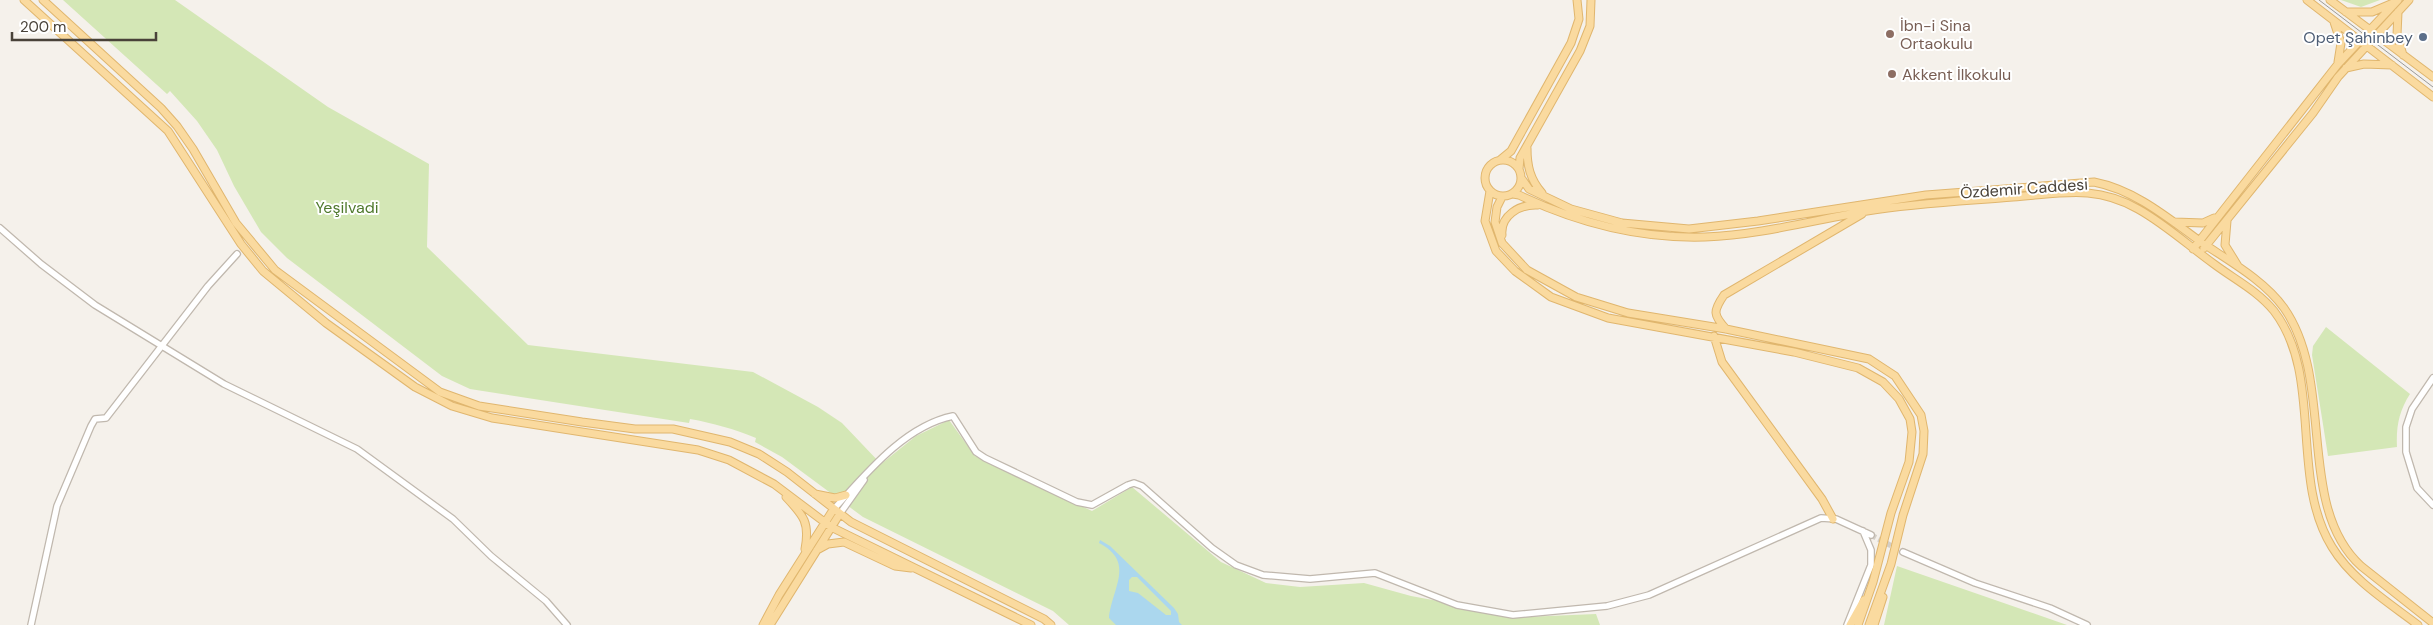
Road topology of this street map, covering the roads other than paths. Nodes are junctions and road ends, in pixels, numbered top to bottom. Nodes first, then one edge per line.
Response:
1 (24, 0) edge
2 (44, 0) edge
3 (1577, 0) edge
4 (1591, 0) edge
5 (2307, 0) edge
6 (2330, 0) edge
7 (2409, 0) edge
8 (2397, 1) edge
9 (2346, 12) junction
10 (2398, 12) junction
11 (2333, 20) junction
12 (2370, 30) junction
13 (2377, 35) junction
14 (2359, 40) junction
15 (2366, 45) junction
16 (2403, 55) junction
17 (2338, 64) junction
18 (2392, 65) junction
19 (2346, 68) junction
20 (2433, 77) edge
21 (2433, 97) edge
22 (1528, 144) junction
23 (1500, 160) junction
24 (1519, 169) junction
25 (1522, 180) junction
26 (1490, 191) junction
27 (1513, 194) junction
28 (1502, 197) junction
29 (1545, 202) junction
30 (1866, 211) junction
31 (2217, 217) junction
32 (2227, 220) junction
33 (2175, 222) junction
34 (0, 228) edge
35 (2199, 240) junction
36 (1502, 243) junction
37 (2206, 246) junction
38 (2193, 249) junction
39 (237, 254) dead end
40 (2200, 254) junction
41 (2239, 268) junction
42 (1726, 329) junction
43 (1714, 336) junction
44 (161, 345) junction
45 (2433, 378) edge
46 (869, 472) junction
47 (774, 484) junction
48 (812, 493) junction
49 (846, 495) junction
50 (2433, 505) edge
51 (836, 512) junction
52 (1832, 519) junction
53 (828, 524) junction
54 (1862, 531) junction
55 (1871, 534) tunnel mouth
56 (814, 551) junction
57 (1903, 552) tunnel mouth
58 (804, 554) junction
59 (918, 569) junction
60 (1885, 580) junction
61 (1873, 582) junction
62 (2433, 623) edge
63 (32, 625) edge
64 (567, 625) edge
65 (762, 625) edge
66 (770, 625) edge
67 (1031, 625) edge
68 (1051, 625) edge
69 (1848, 625) edge
70 (1858, 625) edge
71 (1870, 625) edge
72 (1874, 625) edge
73 (2088, 625) edge
74 (2418, 625) edge

1 - 47 main road
2 - 48 main road
3 - 23 main road
4 - 22 main road
5 - 11 main road
6 - 9 main road
7 - 10 main road
8 - 9 main road
8 - 12 main road
9 - 12 main road
10 - 13 main road
10 - 16 main road
11 - 14 main road
11 - 17 main road
12 - 13 main road
12 - 14 main road
13 - 15 main road
13 - 16 main road
14 - 15 main road
14 - 17 main road
15 - 18 main road
15 - 19 main road
16 - 20 main road
17 - 31 main road
18 - 19 main road
18 - 21 main road
19 - 32 main road
22 - 24 main road
22 - 29 main road
23 - 24 main road
23 - 26 main road
24 - 25 main road
25 - 27 main road
25 - 29 main road, Özdemir Caddesi
26 - 28 main road
26 - 43 main road
27 - 28 main road
27 - 29 main road, Özdemir Caddesi
28 - 36 main road
29 - 30 main road, Özdemir Caddesi
29 - 33 main road, Özdemir Caddesi
29 - 36 main road
30 - 38 main road, Özdemir Caddesi
30 - 42 main road
31 - 33 main road
31 - 35 main road
32 - 37 main road
32 - 41 main road
33 - 35 main road, Özdemir Caddesi
34 - 44 street
35 - 37 main road, Özdemir Caddesi
35 - 38 main road
36 - 42 main road
37 - 40 main road
37 - 41 main road, Özdemir Caddesi
38 - 40 main road, Özdemir Caddesi
39 - 44 street
40 - 74 main road, Özdemir Caddesi
41 - 62 main road, Özdemir Caddesi
42 - 60 main road
43 - 52 main road
43 - 61 main road
44 - 63 street
44 - 64 street
45 - 50 street
46 - 49 street
46 - 51 street
46 - 52 street
47 - 53 main road
47 - 58 main road
48 - 49 main road
48 - 51 main road
49 - 51 street
51 - 53 main road
51 - 68 main road
52 - 54 street
53 - 56 main road
53 - 58 main road
53 - 59 main road
54 - 55 street
54 - 69 street
56 - 59 main road
56 - 66 main road
57 - 73 street
58 - 65 main road
59 - 67 main road
60 - 71 main road
60 - 72 main road
61 - 69 main road
61 - 70 main road

